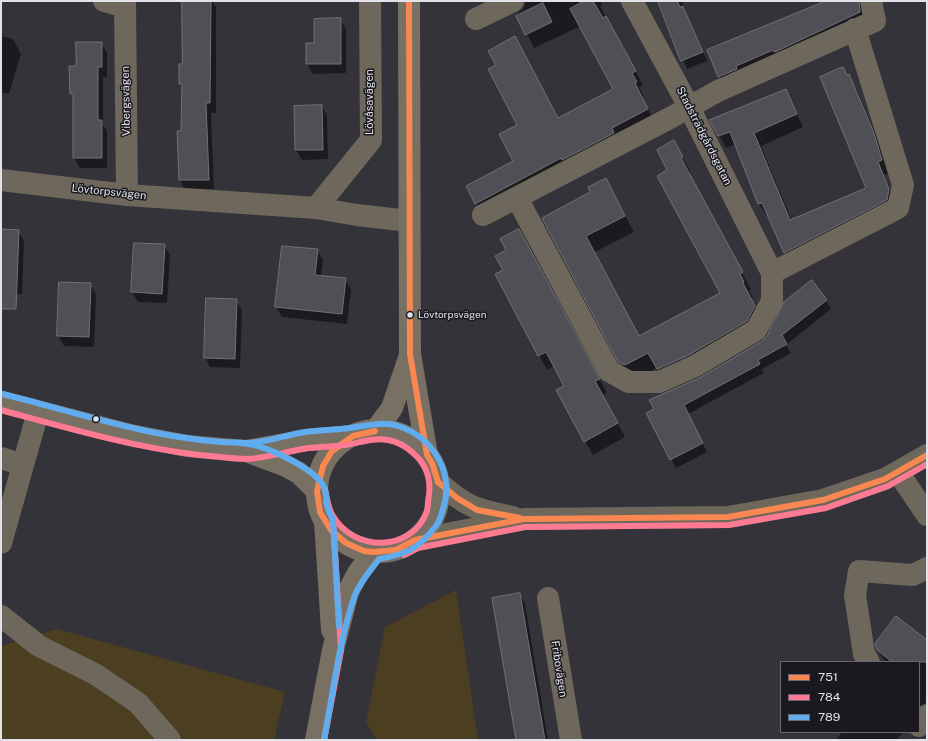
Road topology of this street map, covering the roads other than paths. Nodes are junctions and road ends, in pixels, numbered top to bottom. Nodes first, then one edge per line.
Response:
1 (104, 1) edge
2 (370, 1) edge
3 (410, 1) edge
4 (513, 1) edge
5 (632, 1) edge
6 (871, 1) edge
7 (125, 4) edge
8 (476, 19) dead end
9 (855, 29) junction
10 (689, 107) junction
11 (1, 180) edge
12 (128, 195) junction
13 (517, 198) junction
14 (316, 208) junction
15 (483, 215) dead end
16 (408, 221) junction
17 (772, 273) junction
18 (410, 354) junction
19 (1, 402) edge
20 (38, 412) junction
21 (375, 431) junction
22 (354, 436) junction
23 (246, 451) junction
24 (427, 455) junction
25 (927, 456) edge
26 (1, 458) edge
27 (24, 465) junction
28 (898, 472) junction
29 (438, 482) junction
30 (317, 491) junction
31 (927, 515) edge
32 (524, 519) junction
33 (325, 522) junction
34 (415, 540) junction
35 (1, 543) edge
36 (374, 552) junction
37 (927, 568) edge
38 (548, 598) dead end
39 (1, 616) edge
40 (333, 650) junction
41 (868, 661) edge
42 (927, 715) edge
43 (920, 725) edge
44 (170, 740) edge
45 (316, 740) edge
46 (570, 740) edge

1 - 7 street, Vibergsvägen
2 - 14 street, Lövåsavägen
3 - 16 main road
4 - 8 street
5 - 10 street, Stadsträdgårdsgatan
6 - 9 street
7 - 12 street, Vibergsvägen
9 - 10 street
9 - 17 street
10 - 13 street
10 - 17 street, Stadsträdgårdsgatan
11 - 12 street, Lövtorpsvägen
12 - 14 street, Lövtorpsvägen
13 - 15 street
13 - 17 street
14 - 16 street, Lövtorpsvägen
16 - 18 main road
18 - 21 main road
18 - 24 main road
19 - 20 main road
20 - 23 main road
20 - 27 street
21 - 22 main road
21 - 24 main road
22 - 23 main road
22 - 30 main road
23 - 30 main road
24 - 29 main road
25 - 28 street
26 - 27 street
27 - 35 street
28 - 31 street
28 - 32 street
29 - 32 street
29 - 34 main road
30 - 33 main road
32 - 34 street
33 - 36 main road
33 - 40 main road
34 - 36 main road
36 - 40 main road
37 - 41 street
38 - 46 street, Fribovägen
39 - 44 street
40 - 45 main road
42 - 43 street

